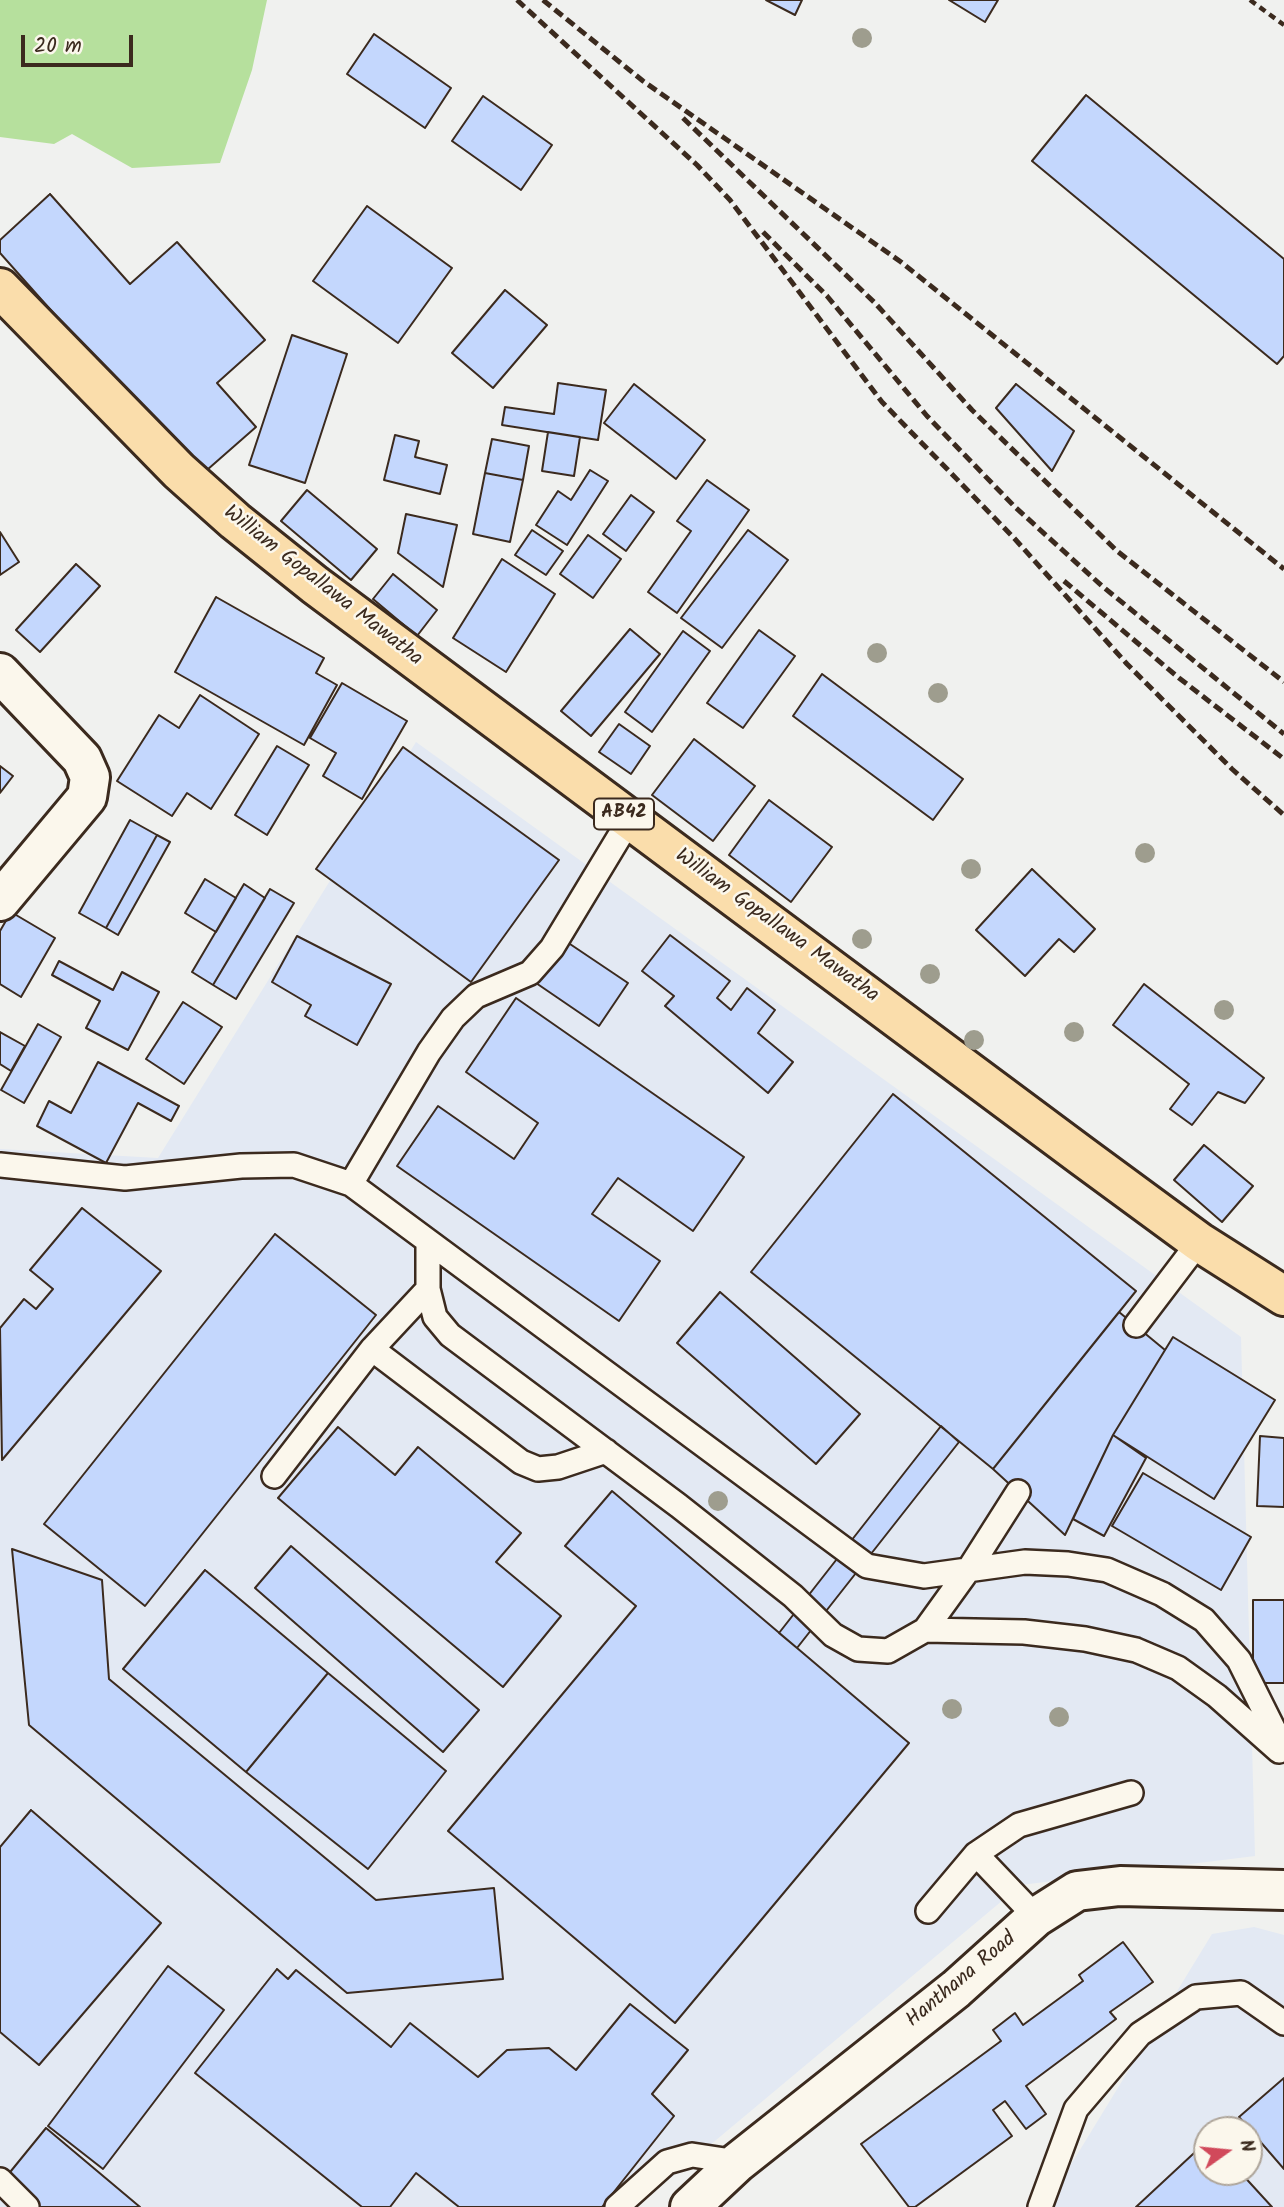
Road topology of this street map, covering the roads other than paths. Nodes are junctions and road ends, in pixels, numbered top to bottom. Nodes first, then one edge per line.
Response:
1 (0, 288) edge
2 (0, 673) edge
3 (630, 819) junction
4 (0, 901) edge
5 (0, 1165) edge
6 (351, 1184) junction
7 (1199, 1242) junction
8 (428, 1243) junction
9 (428, 1289) junction
10 (1284, 1296) edge
11 (1136, 1325) dead end
12 (372, 1349) junction
13 (606, 1451) junction
14 (274, 1476) dead end
15 (1018, 1492) dead end
16 (969, 1569) junction
17 (925, 1630) junction
18 (1284, 1750) edge
19 (1284, 1756) edge
20 (1131, 1793) dead end
21 (976, 1854) junction
22 (1284, 1889) edge
23 (928, 1911) dead end
24 (1036, 1917) junction
25 (1284, 2024) edge
26 (738, 2162) junction
27 (0, 2180) edge
28 (27, 2207) edge
29 (617, 2207) edge
30 (690, 2207) edge
31 (1040, 2207) edge

1 - 3 main road, William Gopallawa Mawatha / AB42
2 - 4 street
3 - 6 lane
3 - 7 main road, William Gopallawa Mawatha / AB42
5 - 6 lane
6 - 8 lane
7 - 10 main road, William Gopallawa Mawatha / AB42
7 - 11 lane
8 - 9 lane
8 - 16 lane
9 - 12 lane
9 - 13 lane
12 - 13 lane
12 - 14 lane
13 - 17 lane
15 - 16 lane
16 - 17 lane
16 - 18 lane
17 - 19 lane
20 - 21 lane
21 - 23 lane
21 - 24 lane
22 - 24 street, Hanthana Road
24 - 26 street, Hanthana Road
25 - 31 lane
26 - 29 lane
26 - 30 street, Hanthana Road
27 - 28 lane

